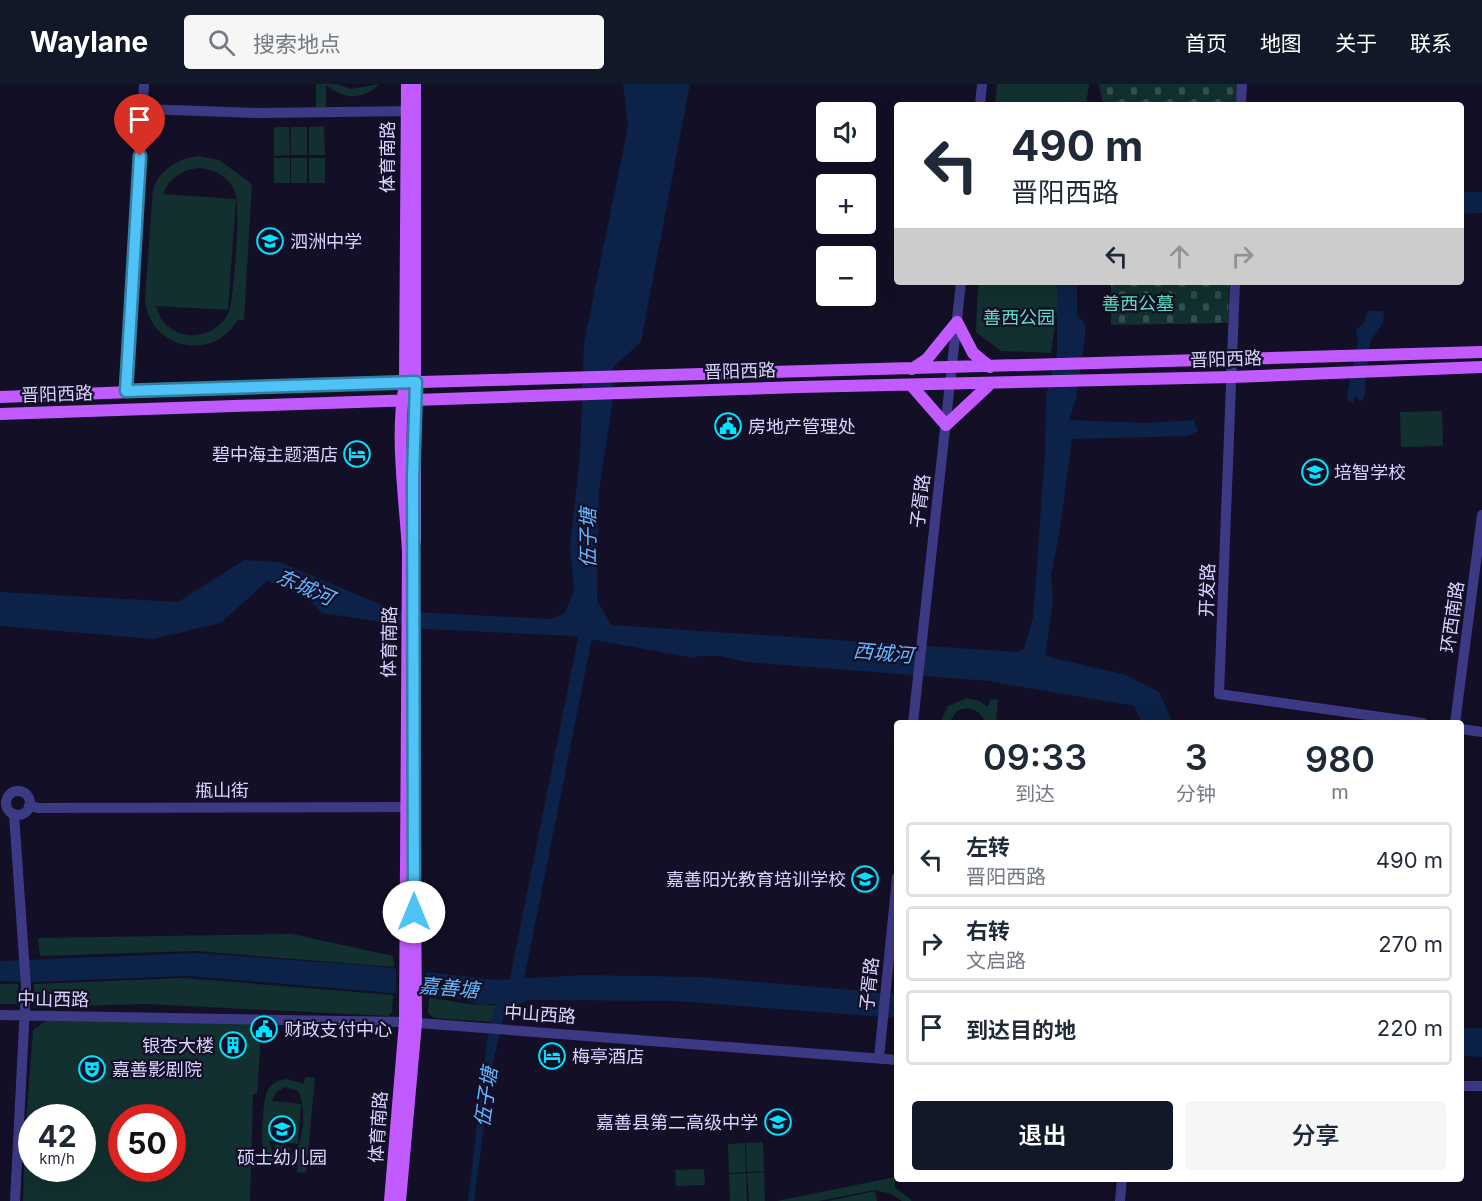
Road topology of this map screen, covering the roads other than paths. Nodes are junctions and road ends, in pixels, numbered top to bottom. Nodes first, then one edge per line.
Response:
1 (144, 84) edge
2 (407, 84) edge
3 (415, 84) edge
4 (982, 84) edge
5 (1242, 84) edge
6 (980, 102) edge
7 (1240, 102) edge
8 (143, 109) junction
9 (410, 112) junction
10 (961, 285) edge
11 (1235, 285) edge
12 (957, 322) junction
13 (1482, 352) edge
14 (1234, 361) junction
15 (990, 367) junction
16 (1482, 367) edge
17 (952, 368) junction
18 (912, 369) junction
19 (1232, 377) junction
20 (410, 382) junction
21 (990, 384) junction
22 (911, 385) junction
23 (950, 385) junction
24 (126, 391) junction
25 (0, 397) edge
26 (408, 400) junction
27 (0, 414) edge
28 (946, 425) junction
29 (1482, 515) edge
30 (913, 720) edge
31 (1402, 720) edge
32 (1455, 720) edge
33 (1464, 729) edge
34 (1482, 732) edge
35 (5, 793) edge
36 (29, 806) junction
37 (410, 807) junction
38 (14, 814) junction
39 (894, 905) edge
40 (0, 1015) edge
41 (25, 1015) junction
42 (410, 1022) junction
43 (879, 1058) junction
44 (894, 1060) edge
45 (1464, 1086) edge
46 (1482, 1086) edge
47 (1122, 1182) edge
48 (15, 1201) edge
49 (390, 1201) edge
50 (400, 1201) edge
51 (1120, 1201) edge

1 - 8 street
2 - 9 main road, 体育南路
3 - 9 main road, 体育南路
4 - 6 street
5 - 7 street
8 - 9 street
8 - 24 street
9 - 20 main road, 体育南路
10 - 12 street, 子胥路
11 - 14 street, 开发路
12 - 15 main road
12 - 17 street, 子胥路
12 - 18 main road
13 - 14 main road, 晋阳西路
14 - 15 main road, 晋阳西路
14 - 19 street, 开发路
15 - 17 main road, 晋阳西路
16 - 19 main road, 晋阳西路
17 - 18 main road, 晋阳西路
17 - 23 street, 子胥路
18 - 20 main road, 晋阳西路
19 - 21 main road, 晋阳西路
19 - 31 street, 开发路
20 - 24 main road, 晋阳西路
20 - 26 main road, 体育南路
21 - 23 main road, 晋阳西路
21 - 28 main road
22 - 23 main road, 晋阳西路
22 - 26 main road, 晋阳西路
22 - 28 main road
23 - 28 street, 子胥路
24 - 25 main road, 晋阳西路
26 - 27 main road, 晋阳西路
26 - 37 main road, 体育南路
28 - 30 street, 子胥路
29 - 32 street, 环西南路
33 - 34 street
35 - 36 street
35 - 38 street
36 - 37 street, 甁山街
36 - 38 street
37 - 42 main road, 体育南路
38 - 41 street
39 - 43 street, 子胥路
40 - 41 street, 中山西路
41 - 42 street, 中山西路
41 - 48 street
42 - 43 street, 中山西路
42 - 49 main road, 体育南路
42 - 50 main road, 体育南路
43 - 44 street, 中山西路
45 - 46 street
47 - 51 street

